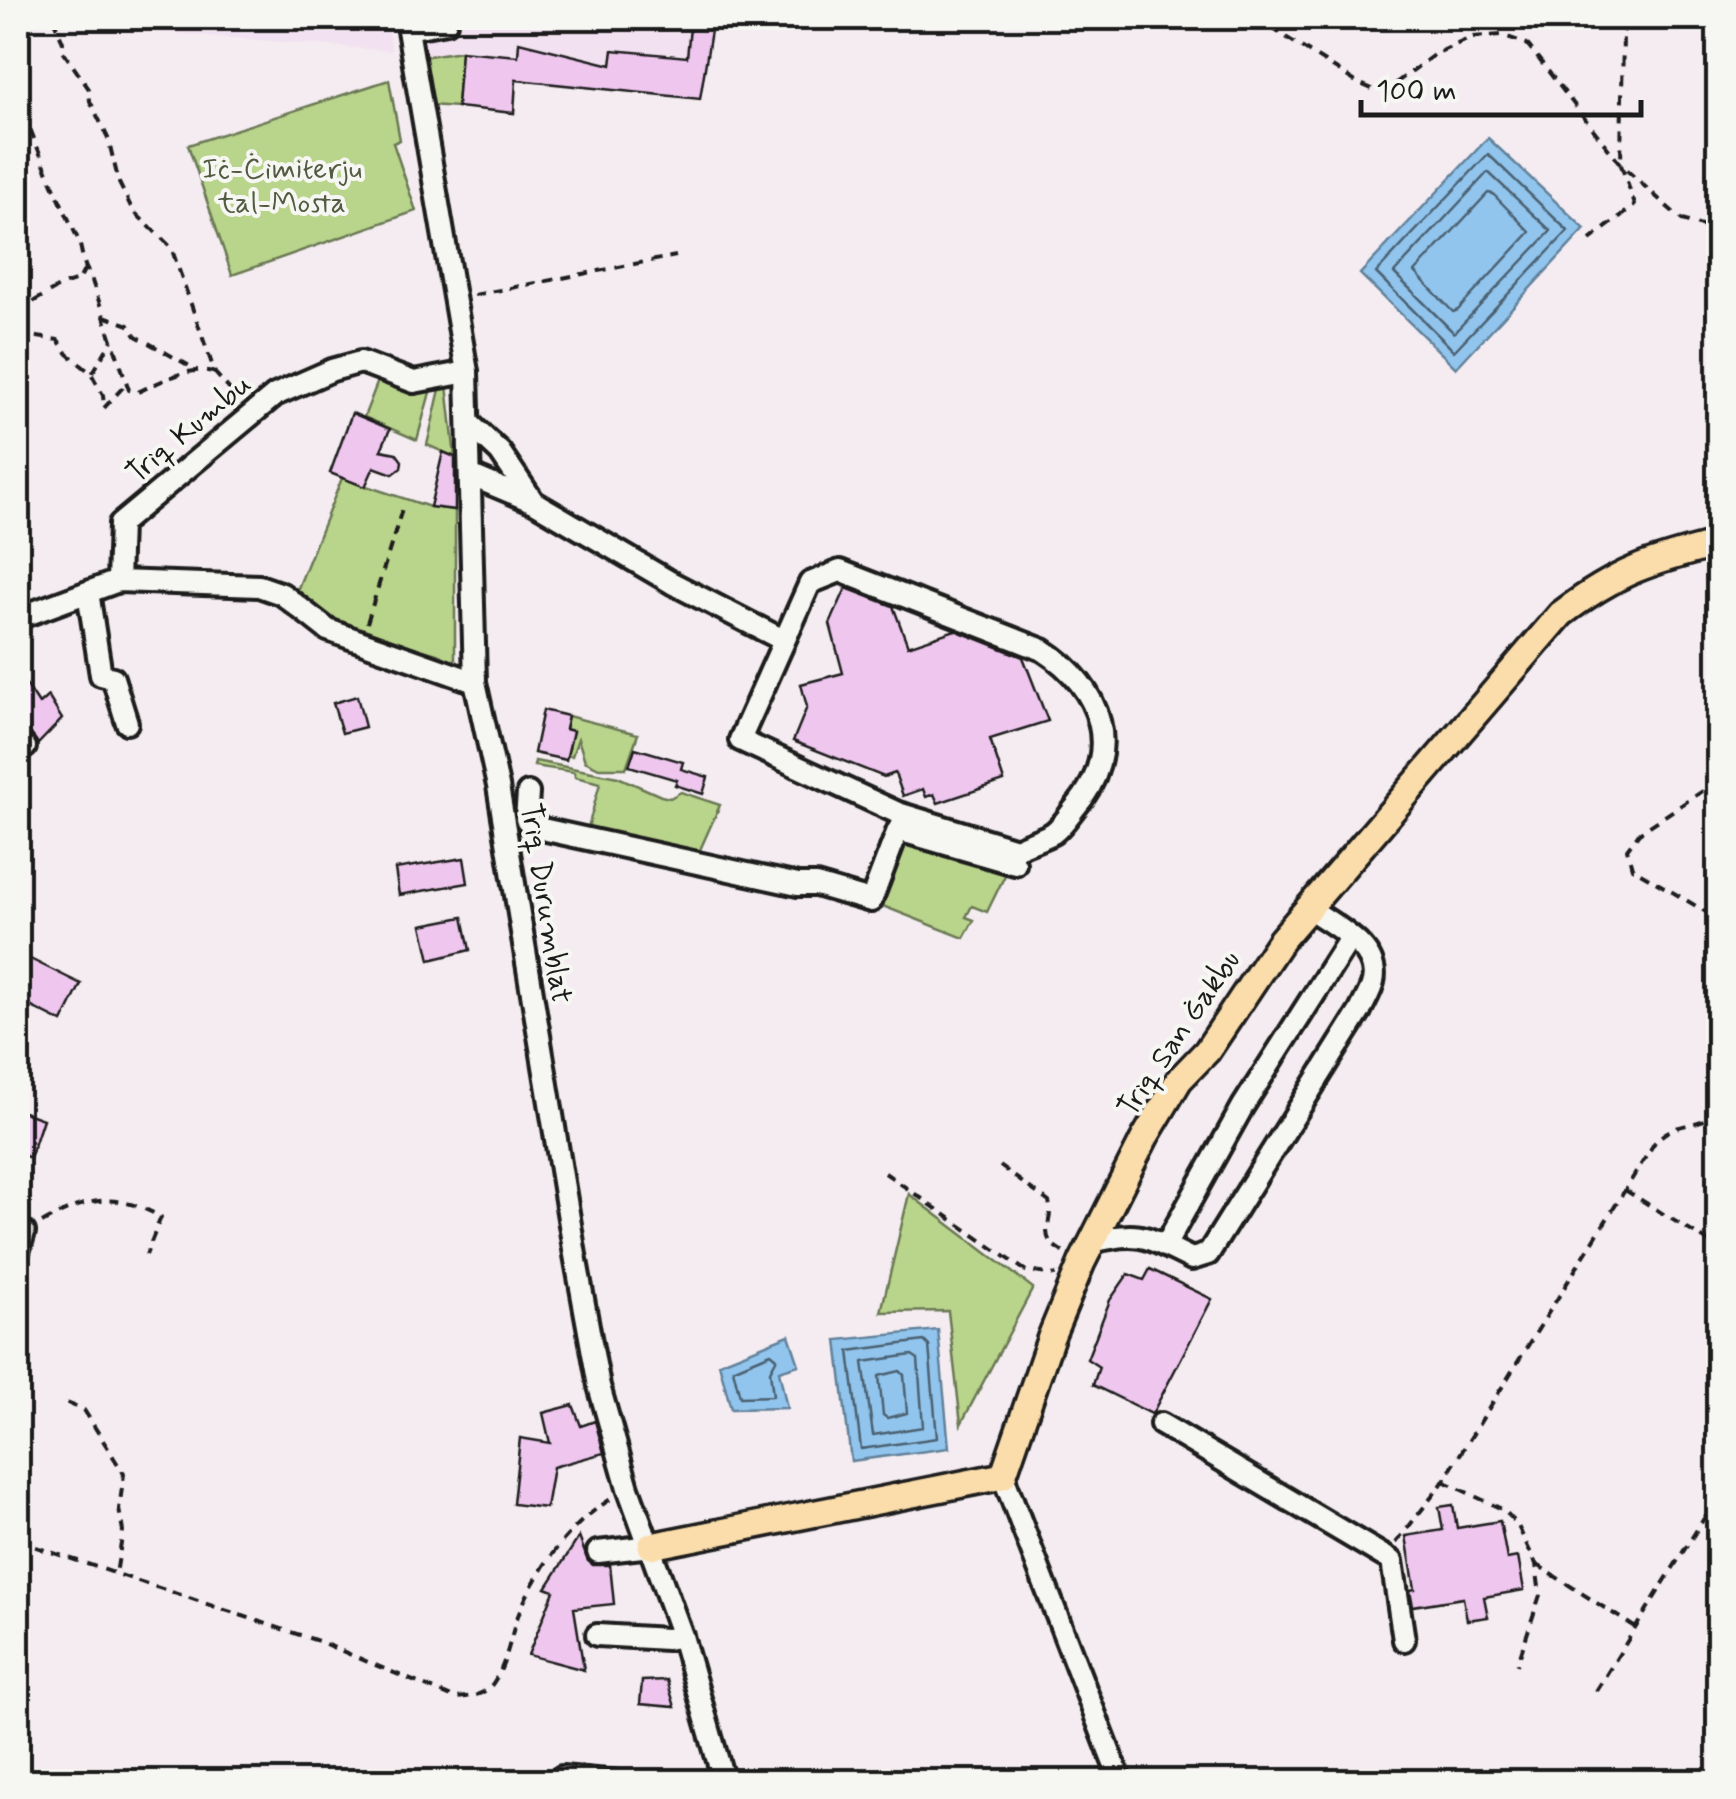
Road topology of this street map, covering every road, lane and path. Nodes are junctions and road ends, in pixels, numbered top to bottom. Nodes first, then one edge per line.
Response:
1 (53, 18) edge
2 (446, 18) edge
3 (1256, 18) edge
4 (1616, 18) edge
5 (1629, 18) edge
6 (407, 23) edge
7 (1623, 32) junction
8 (18, 96) edge
9 (1621, 165) junction
10 (1718, 231) edge
11 (1590, 240) dead end
12 (676, 256) dead end
13 (84, 268) junction
14 (455, 298) junction
15 (18, 312) edge
16 (102, 315) junction
17 (18, 334) edge
18 (112, 340) junction
19 (198, 370) junction
20 (467, 372) junction
21 (215, 373) junction
22 (92, 374) junction
23 (126, 384) junction
24 (246, 419) junction
25 (469, 422) junction
26 (472, 476) junction
27 (534, 502) junction
28 (403, 506) dead end
29 (1718, 544) edge
30 (118, 581) junction
31 (88, 592) junction
32 (18, 618) edge
33 (783, 640) junction
34 (361, 642) junction
35 (475, 682) junction
36 (128, 722) dead end
37 (1718, 780) edge
38 (528, 793) dead end
39 (1015, 864) dead end
40 (1308, 908) junction
41 (1718, 919) edge
42 (1350, 938) junction
43 (1718, 1111) edge
44 (1000, 1166) dead end
45 (885, 1174) dead end
46 (1624, 1190) junction
47 (20, 1238) edge
48 (1165, 1246) junction
49 (1718, 1248) edge
50 (146, 1255) dead end
51 (1083, 1261) junction
52 (67, 1402) dead end
53 (1161, 1424) dead end
54 (1003, 1476) junction
55 (1443, 1481) junction
56 (628, 1488) junction
57 (1718, 1496) edge
58 (18, 1541) edge
59 (651, 1546) junction
60 (598, 1552) dead end
61 (1386, 1558) junction
62 (1536, 1564) junction
63 (116, 1574) junction
64 (1636, 1628) junction
65 (597, 1635) dead end
66 (682, 1636) junction
67 (1404, 1640) dead end
68 (1517, 1665) dead end
69 (1596, 1691) dead end
70 (558, 1782) edge
71 (617, 1782) edge
72 (724, 1782) edge
73 (1121, 1782) edge

1 - 21 path
2 - 6 street
3 - 9 path
4 - 7 path
5 - 7 path
6 - 14 street, Triq Durumblat
7 - 9 path
8 - 13 path
9 - 10 path
9 - 11 path
12 - 14 path
13 - 15 path
13 - 16 path
14 - 20 street, Triq Durumblat
16 - 18 path
16 - 19 path
17 - 22 path
18 - 22 path
18 - 23 path
19 - 21 path
19 - 23 path
20 - 24 street, Triq Kumbu
20 - 25 street, Triq Durumblat
21 - 24 path
22 - 23 path
24 - 30 street, Triq Kumbu
25 - 26 street, Triq Durumblat
25 - 27 street
26 - 27 street
26 - 35 street, Triq Durumblat
27 - 33 street
28 - 34 path
29 - 40 main road, Triq San Ġakbu
30 - 31 street
30 - 34 street
31 - 32 street
31 - 36 street
33 - 33 street
34 - 35 street
35 - 56 street, Triq Durumblat
37 - 41 path
38 - 39 street
40 - 42 street
40 - 51 main road, Triq San Ġakbu
42 - 48 street
42 - 48 street
43 - 46 path
44 - 51 path
45 - 51 path
46 - 49 path
46 - 55 path
47 - 50 path
48 - 51 street
51 - 54 main road, Triq San Ġakbu
52 - 63 path
53 - 61 street
54 - 59 main road
54 - 73 street
55 - 61 path
55 - 62 path
56 - 59 street, Triq Durumblat
56 - 63 path
57 - 64 path
58 - 63 path
59 - 60 street
59 - 66 street, Triq Durumblat
61 - 67 street
62 - 64 path
62 - 68 path
64 - 69 path
65 - 66 street
66 - 72 street, Triq Durumblat
70 - 71 street

